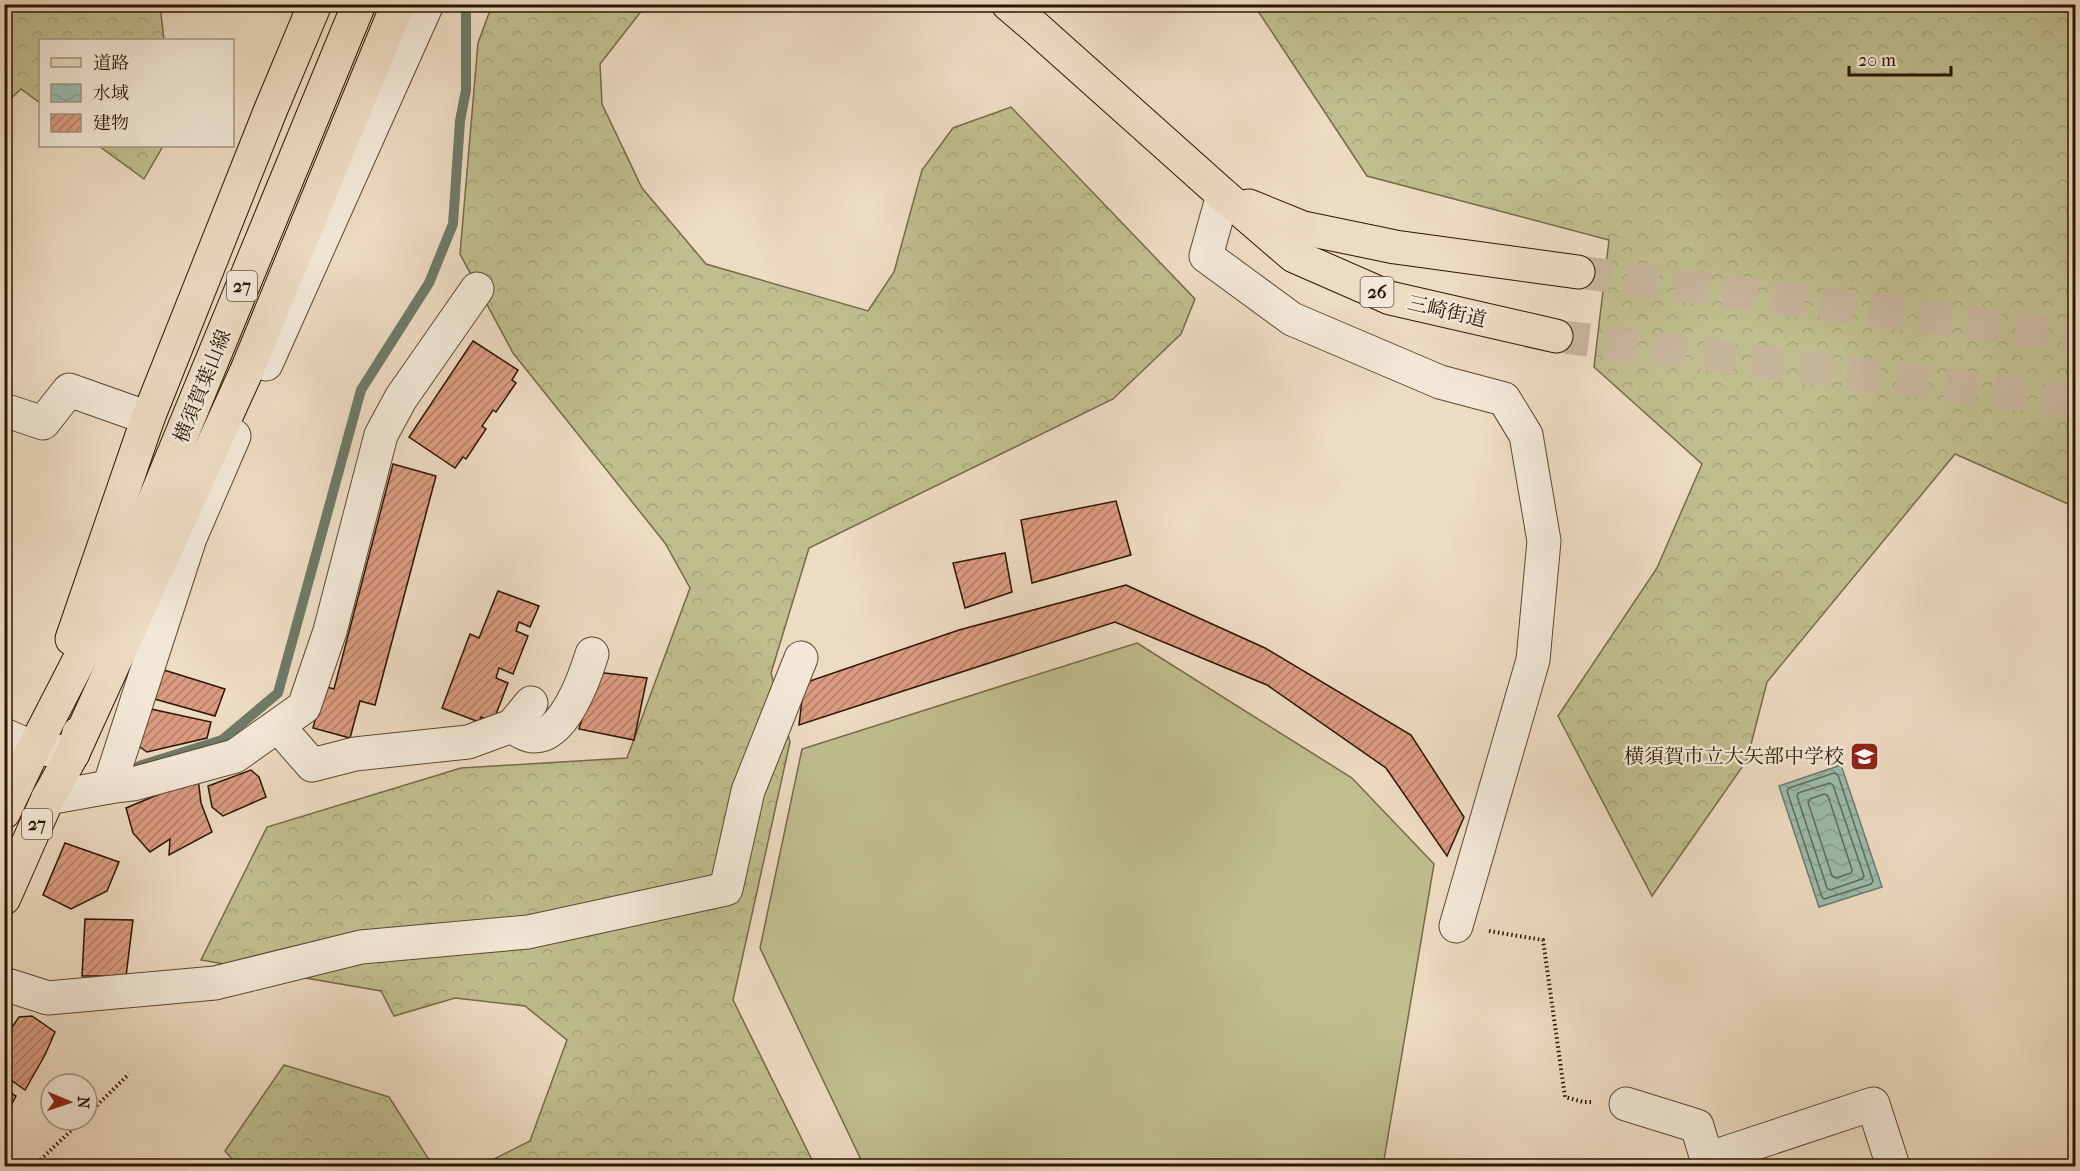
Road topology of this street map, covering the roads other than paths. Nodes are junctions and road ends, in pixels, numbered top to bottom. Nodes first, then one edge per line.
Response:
1 (315, 4) edge
2 (359, 4) edge
3 (398, 4) edge
4 (427, 4) edge
5 (1020, 9) edge
6 (1223, 195) junction
7 (1578, 272) tunnel mouth
8 (477, 289) dead end
9 (1557, 336) tunnel mouth
10 (4, 410) edge
11 (148, 417) junction
12 (127, 567) junction
13 (592, 654) dead end
14 (801, 658) dead end
15 (278, 726) junction
16 (19, 742) edge
17 (73, 753) junction
18 (109, 787) junction
19 (48, 798) junction
20 (4, 812) edge
21 (4, 898) edge
22 (1456, 926) road end
23 (4, 984) edge
24 (1626, 1104) road end
25 (1708, 1163) edge
26 (1893, 1167) edge

1 - 11 main road
2 - 12 main road, 横須賀葉山線 / 27
3 - 17 main road
4 - 18 street
5 - 6 main road, 三崎街道 / 26
6 - 7 main road, 三崎街道 / 26
6 - 9 main road, 三崎街道 / 26
6 - 22 street
8 - 15 street
10 - 11 street
11 - 16 main road
12 - 16 main road, 横須賀葉山線 / 27
12 - 17 main road, 横須賀葉山線 / 27
13 - 15 street
14 - 23 street
15 - 18 street
16 - 17 street
16 - 20 main road, 横須賀葉山線 / 27
17 - 19 main road, 横須賀葉山線 / 27
18 - 19 street
19 - 21 main road, 横須賀葉山線 / 27
24 - 25 street
25 - 26 street

